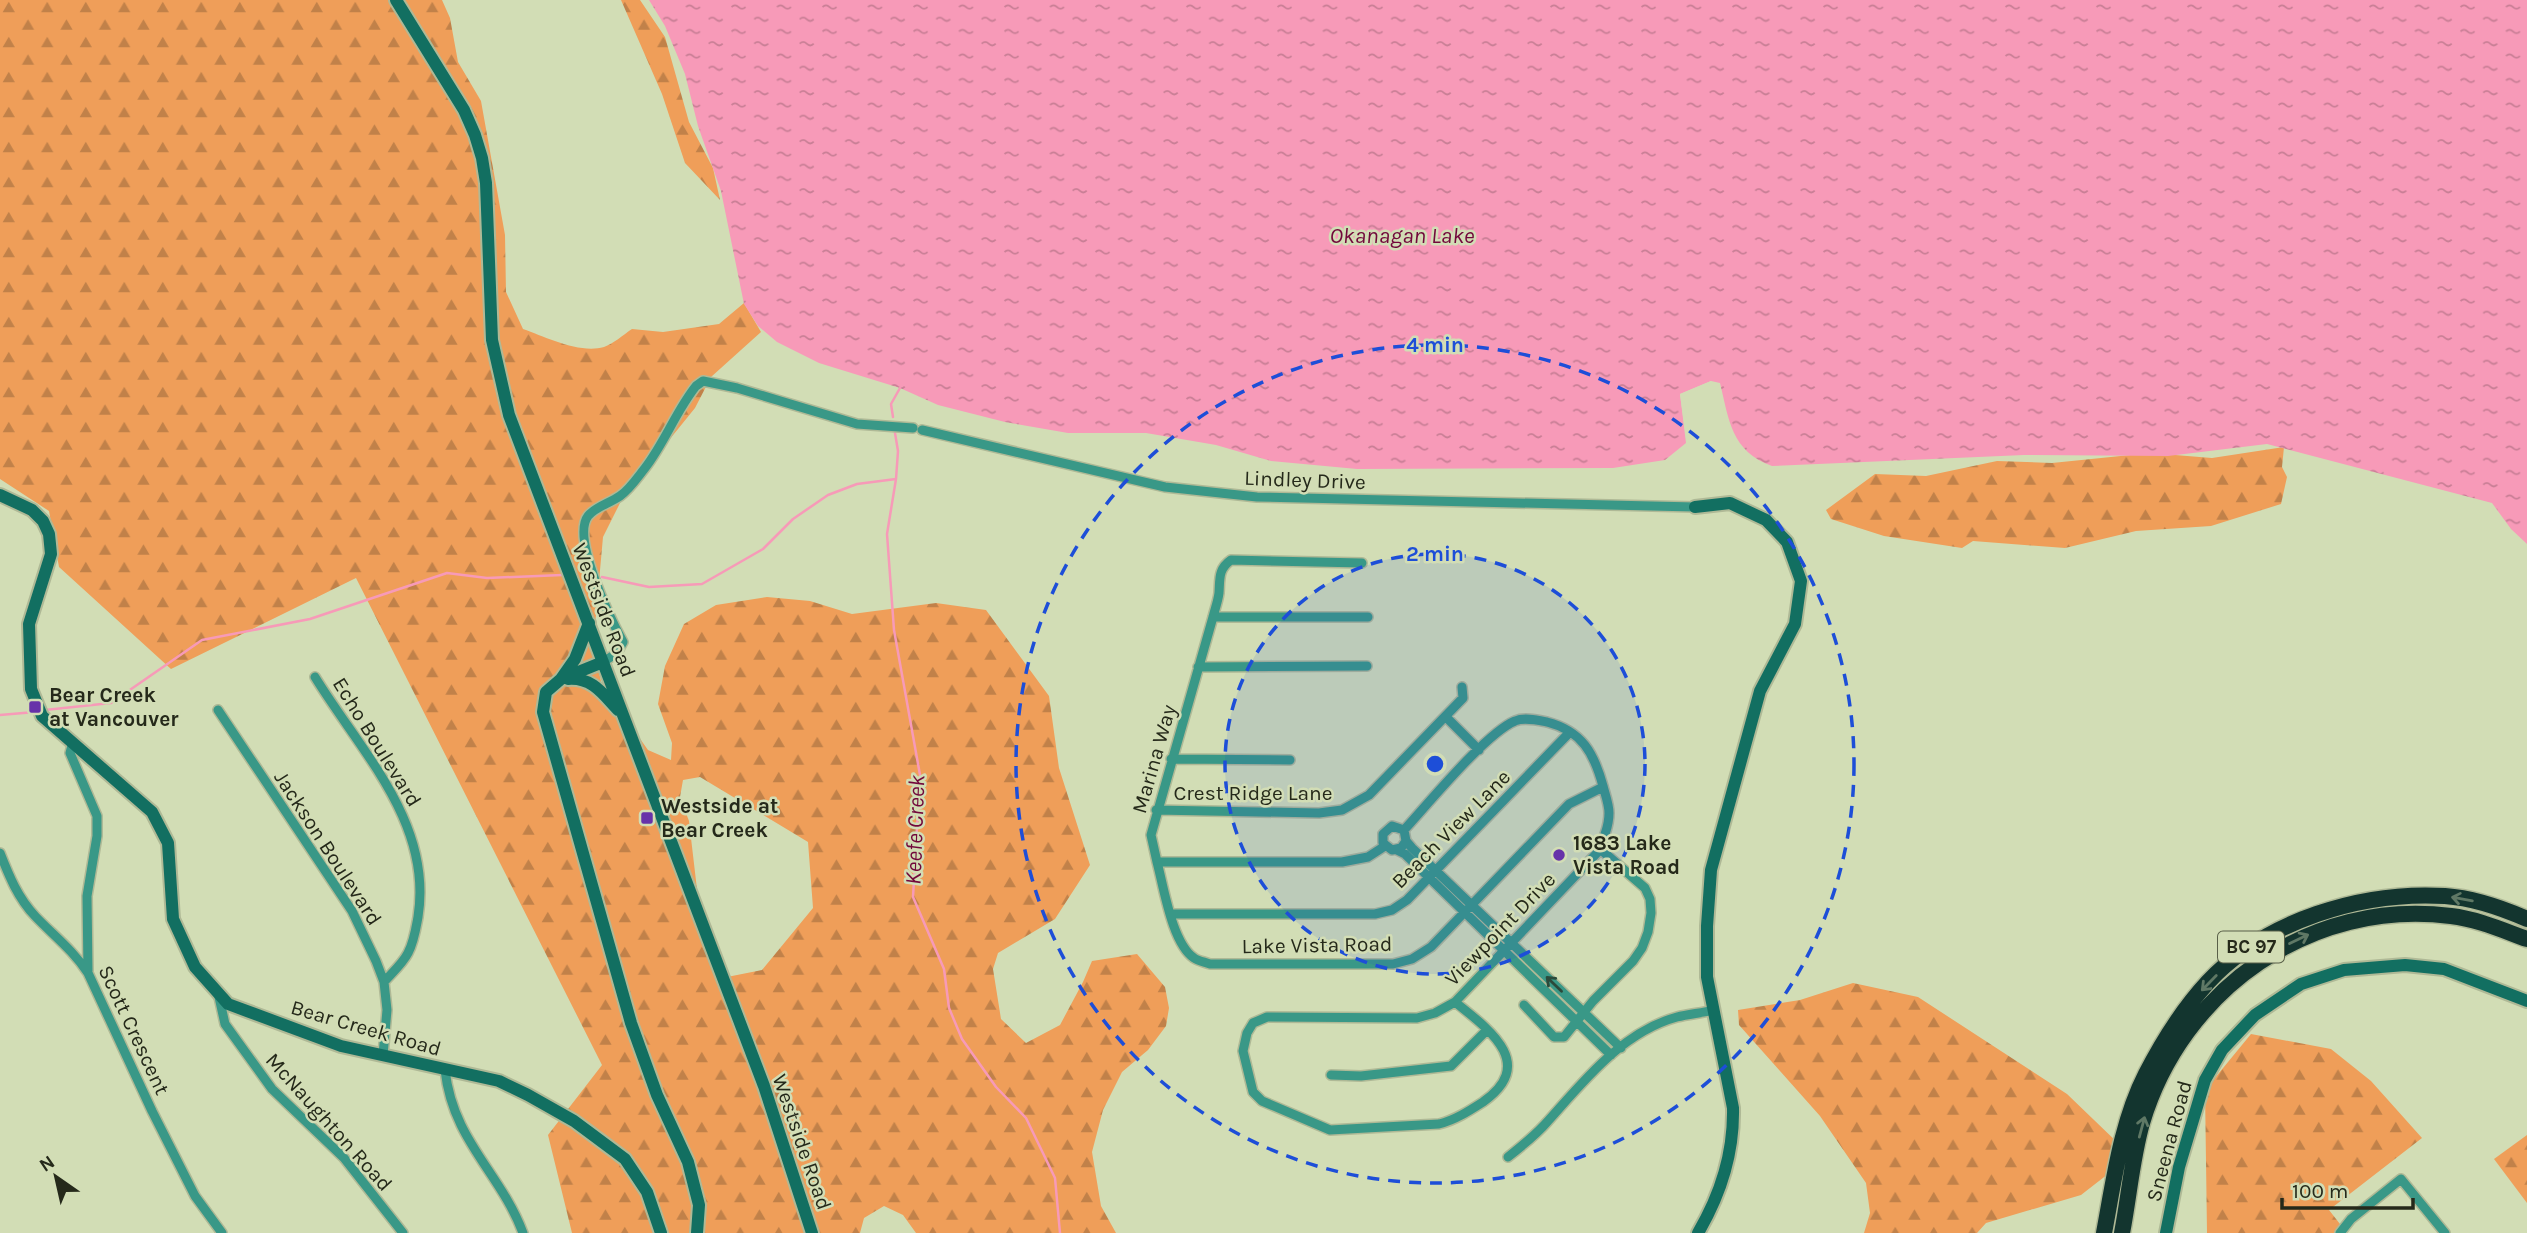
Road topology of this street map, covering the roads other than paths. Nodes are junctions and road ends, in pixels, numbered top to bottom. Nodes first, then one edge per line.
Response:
1 (396, 0) edge
2 (0, 495) edge
3 (1695, 507) joint
4 (1362, 563) dead end
5 (1213, 617) junction
6 (1368, 617) dead end
7 (589, 623) junction
8 (603, 662) junction
9 (1367, 666) dead end
10 (1198, 667) junction
11 (315, 677) dead end
12 (561, 679) junction
13 (1462, 687) dead end
14 (218, 710) dead end
15 (1446, 717) junction
16 (625, 719) junction
17 (1570, 732) junction
18 (73, 742) junction
19 (1479, 750) junction
20 (1171, 759) junction
21 (1290, 760) dead end
22 (1603, 787) junction
23 (1156, 810) junction
24 (1404, 830) junction
25 (1406, 841) junction
26 (1385, 846) junction
27 (1599, 848) junction
28 (1397, 850) junction
29 (0, 853) edge
30 (1157, 862) junction
31 (1432, 874) junction
32 (1468, 909) junction
33 (1171, 914) junction
34 (2527, 919) edge
35 (2527, 939) edge
36 (1507, 947) junction
37 (88, 972) junction
38 (384, 982) junction
39 (219, 994) junction
40 (2512, 996) junction
41 (2527, 1001) edge
42 (1455, 1002) junction
43 (1524, 1005) dead end
44 (2527, 1007) edge
45 (1714, 1010) junction
46 (1584, 1014) junction
47 (1578, 1022) junction
48 (1487, 1031) junction
49 (1621, 1048) junction
50 (383, 1055) junction
51 (1611, 1055) junction
52 (445, 1070) junction
53 (1331, 1075) dead end
54 (1508, 1157) dead end
55 (401, 1232) edge
56 (222, 1233) edge
57 (523, 1233) edge
58 (661, 1233) edge
59 (697, 1233) edge
60 (813, 1233) edge
61 (1698, 1233) edge
62 (2103, 1233) edge
63 (2124, 1233) edge
64 (2166, 1233) edge
65 (2340, 1233) edge
66 (2445, 1233) edge

1 - 7 street, Westside Road
2 - 18 street, Bear Creek Road
3 - 8 street, Lindley Drive
3 - 45 street
4 - 5 street, Marina Way
5 - 6 street
5 - 10 street, Marina Way
7 - 8 street, Westside Road
7 - 12 street
8 - 12 street
8 - 16 street, Westside Road
9 - 10 street
10 - 20 street, Marina Way
11 - 38 street, Echo Boulevard
12 - 16 street
12 - 59 street
13 - 15 street, Crest Ridge Lane
14 - 38 street, Jackson Boulevard
15 - 19 street
15 - 23 street, Crest Ridge Lane
16 - 60 street, Westside Road
17 - 19 street
17 - 22 street
17 - 31 street, Beach View Lane
18 - 37 street
18 - 39 street, Bear Creek Road
19 - 24 street
20 - 21 street
20 - 23 street, Marina Way
22 - 27 street, Viewpoint Drive
22 - 32 street, Lake Vista Road
23 - 30 street, Marina Way
24 - 25 street
24 - 26 street
25 - 28 street
25 - 31 street
26 - 28 street
26 - 30 street
27 - 36 street, Viewpoint Drive
27 - 46 street
28 - 31 street
29 - 37 street, Scott Crescent
30 - 33 street, Lake Vista Road
31 - 32 street
31 - 33 street, Beach View Lane
32 - 33 street, Lake Vista Road
32 - 36 street
34 -> 62 highway, BC 97
63 -> 35 highway, BC 97
36 - 42 street, Viewpoint Drive
46 -> 36 street
36 - 47 street
37 - 56 street, Scott Crescent
38 - 50 street, Jackson Boulevard
39 - 50 street, Bear Creek Road
39 - 55 street, McNaughton Road
40 - 41 street, Sneena Road
40 - 44 street, Sneena Road
40 - 64 street, Sneena Road
42 - 48 street
42 - 48 street, Viewpoint Drive
43 - 47 street
45 - 49 street
45 - 61 street
46 - 47 street
46 - 49 street
47 - 51 street
48 - 53 street
49 - 51 street
50 - 52 street, Bear Creek Road
51 - 54 street
52 - 57 street
52 - 58 street, Bear Creek Road
65 - 66 street

